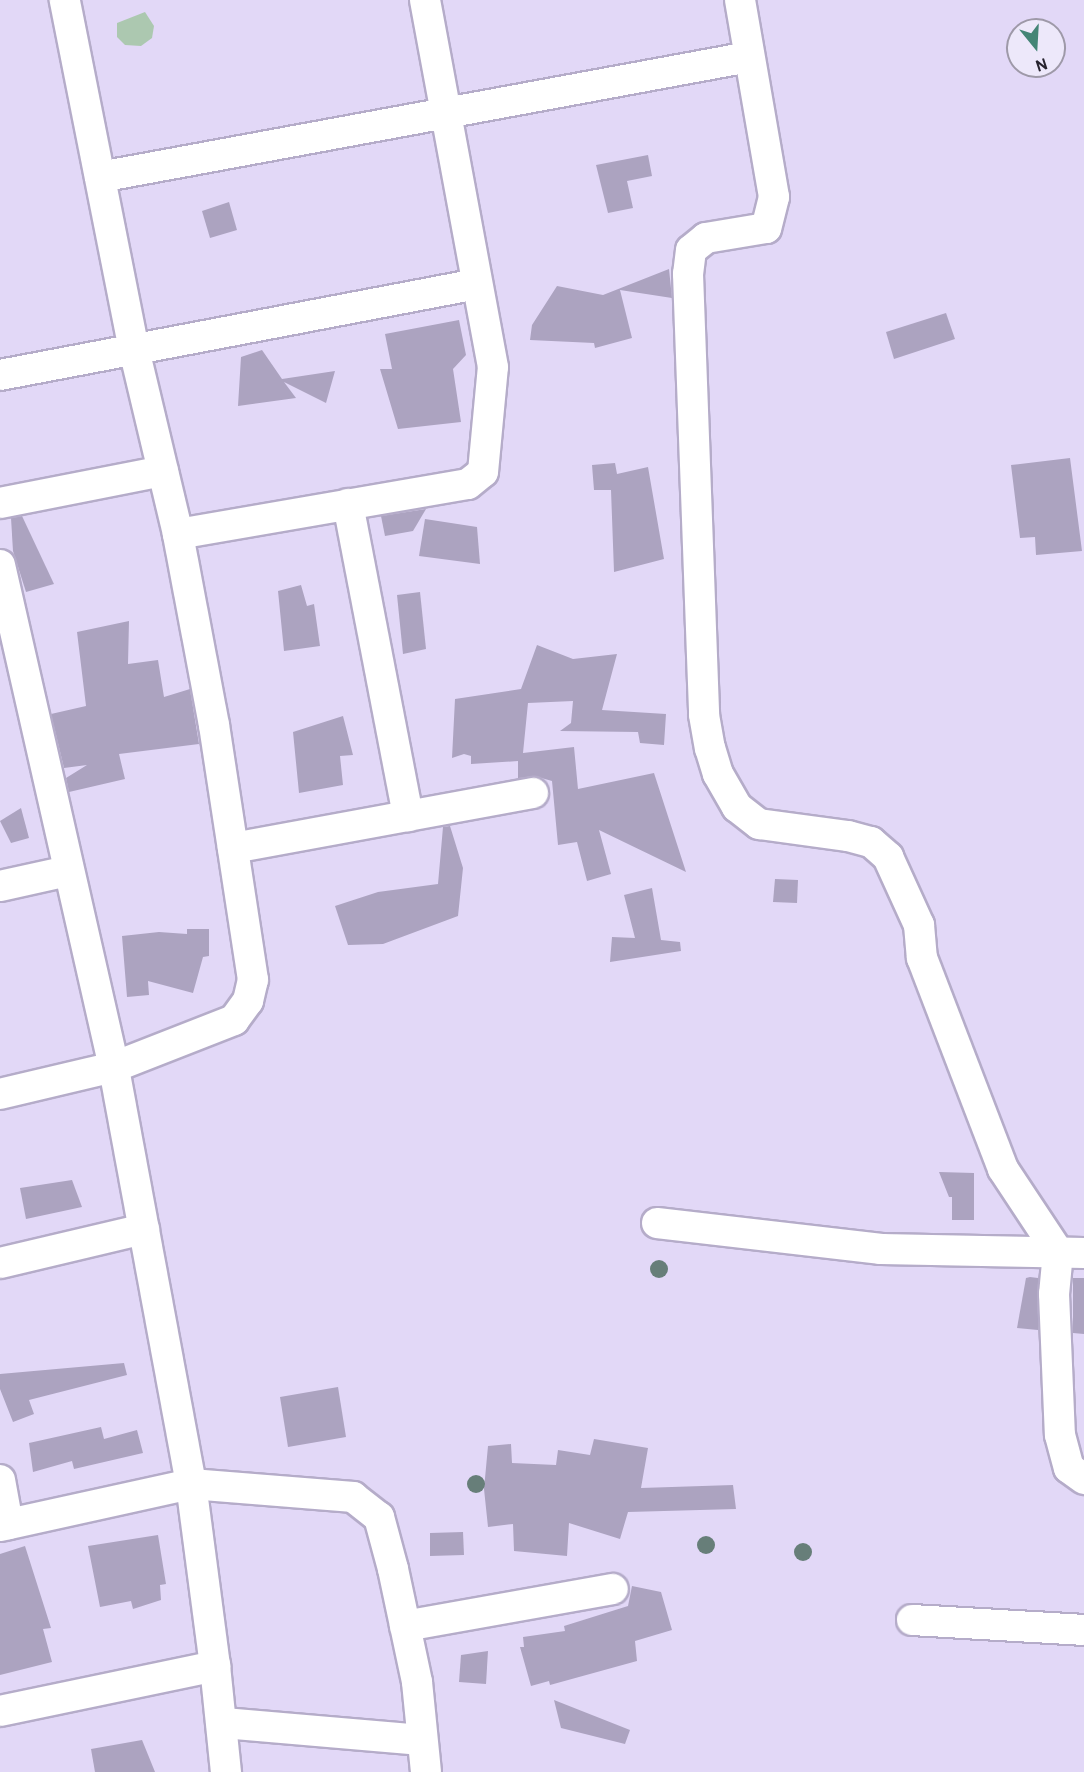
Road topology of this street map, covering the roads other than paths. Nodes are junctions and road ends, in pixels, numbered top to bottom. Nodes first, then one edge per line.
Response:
1 (65, 0) edge
2 (425, 0) edge
3 (740, 0) edge
4 (749, 57) junction
5 (445, 111) junction
6 (100, 177) junction
7 (476, 284) junction
8 (134, 350) junction
9 (0, 375) edge
10 (164, 471) junction
11 (0, 503) edge
12 (348, 504) junction
13 (178, 534) junction
14 (0, 565) edge
15 (533, 793) dead end
16 (408, 816) junction
17 (233, 848) junction
18 (68, 871) junction
19 (0, 886) edge
20 (114, 1067) junction
21 (0, 1094) edge
22 (657, 1223) dead end
23 (144, 1229) junction
24 (1071, 1252) edge
25 (0, 1263) edge
26 (1084, 1479) edge
27 (0, 1480) edge
28 (191, 1484) junction
29 (4, 1525) edge
30 (613, 1589) dead end
31 (912, 1620) dead end
32 (405, 1626) junction
33 (1084, 1630) edge
34 (215, 1666) junction
35 (0, 1712) edge
36 (224, 1723) junction
37 (421, 1740) junction
38 (226, 1772) edge
39 (426, 1772) edge

1 - 6 street
2 - 5 street
3 - 4 street
4 - 5 street
4 - 24 street
5 - 6 street
5 - 7 street
6 - 8 street
7 - 8 street
7 - 12 street
8 - 9 street
8 - 10 street
10 - 11 street
10 - 13 street
12 - 13 street
12 - 16 street
13 - 17 street
14 - 18 street
15 - 16 street
16 - 17 street
17 - 20 street
18 - 19 street
18 - 20 street
20 - 21 street
20 - 23 street
22 - 24 street
23 - 25 street
23 - 28 street
24 - 26 street
27 - 29 street
28 - 29 street
28 - 32 street
28 - 34 street
30 - 32 street
31 - 33 street
32 - 37 street
34 - 35 street
34 - 36 street
36 - 37 street
36 - 38 street
37 - 39 street

